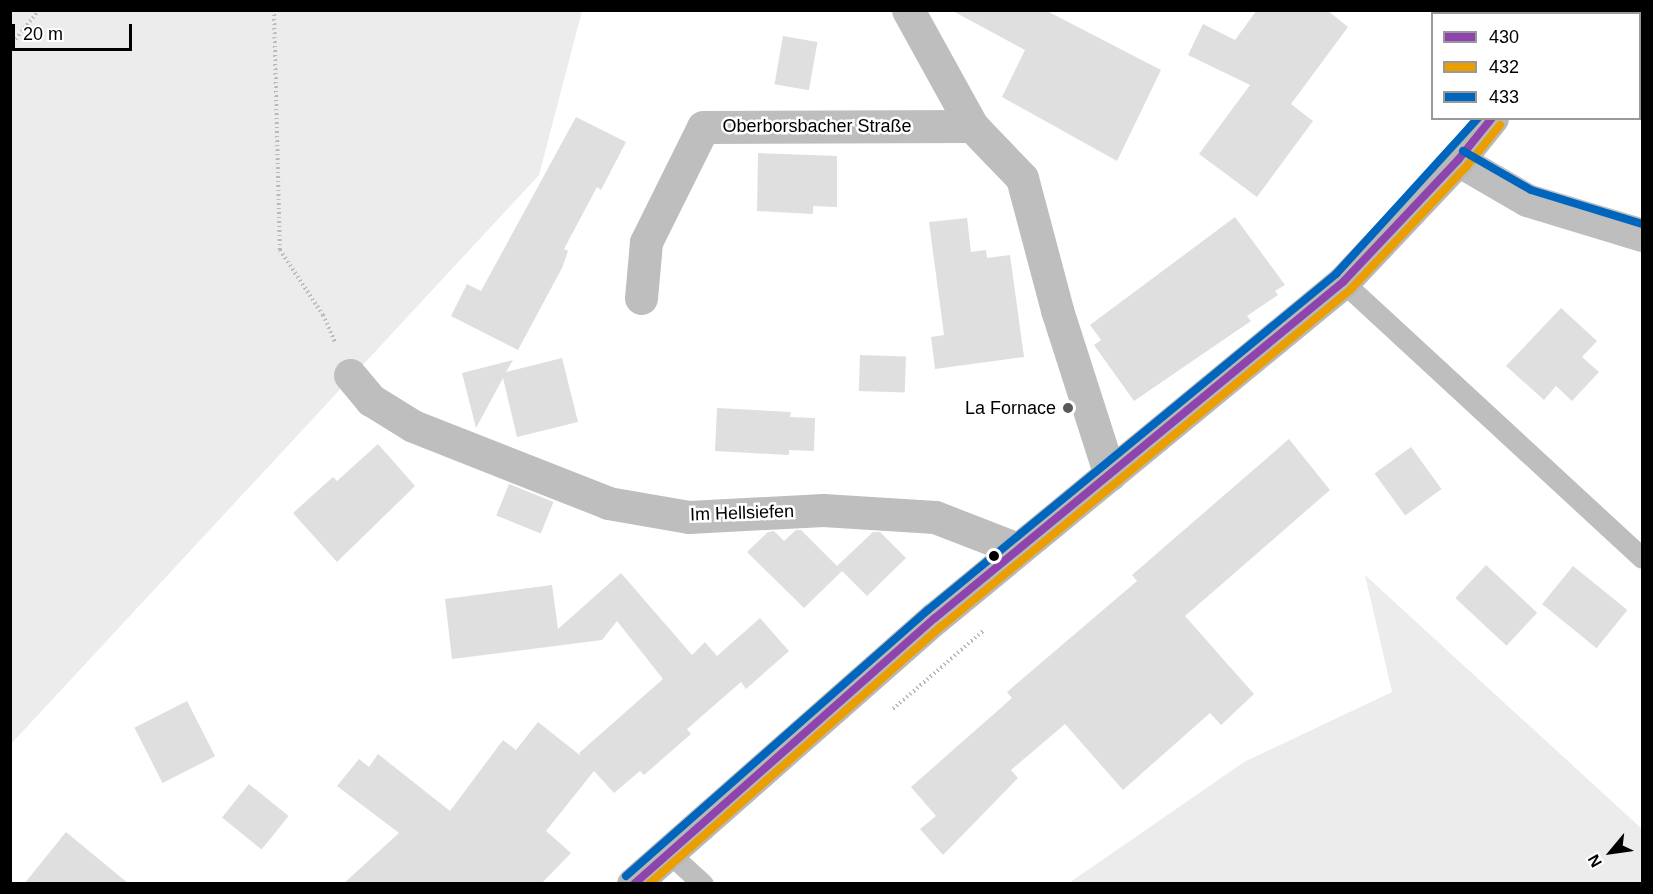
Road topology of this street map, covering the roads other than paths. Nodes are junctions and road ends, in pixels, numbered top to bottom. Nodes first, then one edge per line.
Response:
1 (908, 10) edge
2 (1490, 120) edge
3 (972, 126) junction
4 (1458, 160) junction
5 (1642, 235) edge
6 (1343, 282) junction
7 (641, 298) dead end
8 (350, 375) road end
9 (1110, 475) junction
10 (1018, 549) junction
11 (1642, 558) edge
12 (668, 852) junction
13 (633, 884) edge
14 (703, 884) edge

1 - 3 street
2 - 4 main road
3 - 7 street, Oberborsbacher Straße
3 - 9 street
4 - 5 street
4 - 6 main road
6 - 9 main road
6 - 11 lane
8 - 10 street, Im Hellsiefen
9 - 10 main road
10 - 12 main road
12 - 13 main road
12 - 14 lane

